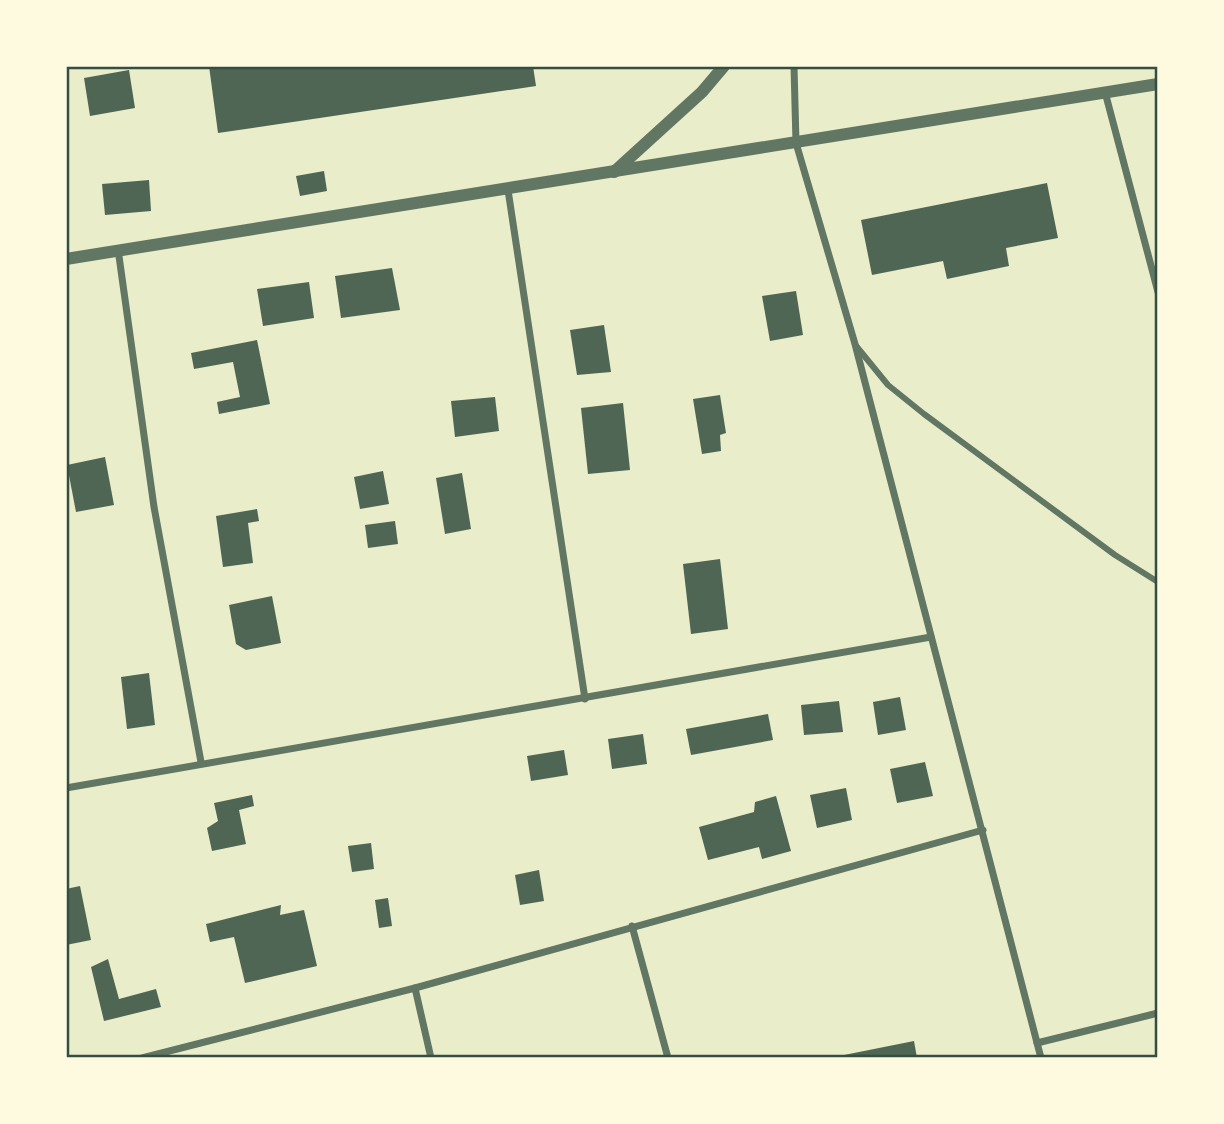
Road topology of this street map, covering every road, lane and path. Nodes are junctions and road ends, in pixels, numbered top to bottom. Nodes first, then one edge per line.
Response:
1 (724, 66) edge
2 (794, 66) edge
3 (1157, 84) edge
4 (1105, 92) junction
5 (796, 143) junction
6 (614, 172) junction
7 (508, 190) junction
8 (118, 249) junction
9 (66, 259) edge
10 (1157, 292) edge
11 (855, 344) junction
12 (1157, 582) edge
13 (931, 638) junction
14 (585, 699) junction
15 (201, 762) junction
16 (66, 788) edge
17 (983, 830) junction
18 (632, 926) junction
19 (415, 988) junction
20 (1157, 1013) edge
21 (1037, 1043) junction
22 (142, 1058) edge
23 (431, 1058) edge
24 (668, 1058) edge
25 (1041, 1058) edge

1 - 6 street
2 - 5 street
3 - 4 street
4 - 5 street
4 - 10 street
5 - 6 street
5 - 11 street
6 - 7 street
7 - 8 street
7 - 14 street
8 - 9 street
8 - 15 street
11 - 12 street
11 - 13 street
13 - 14 street
13 - 17 street
14 - 15 street
15 - 16 street
17 - 18 street
17 - 21 street
18 - 19 street
18 - 24 street
19 - 22 street
19 - 23 street
20 - 21 street
21 - 25 street

